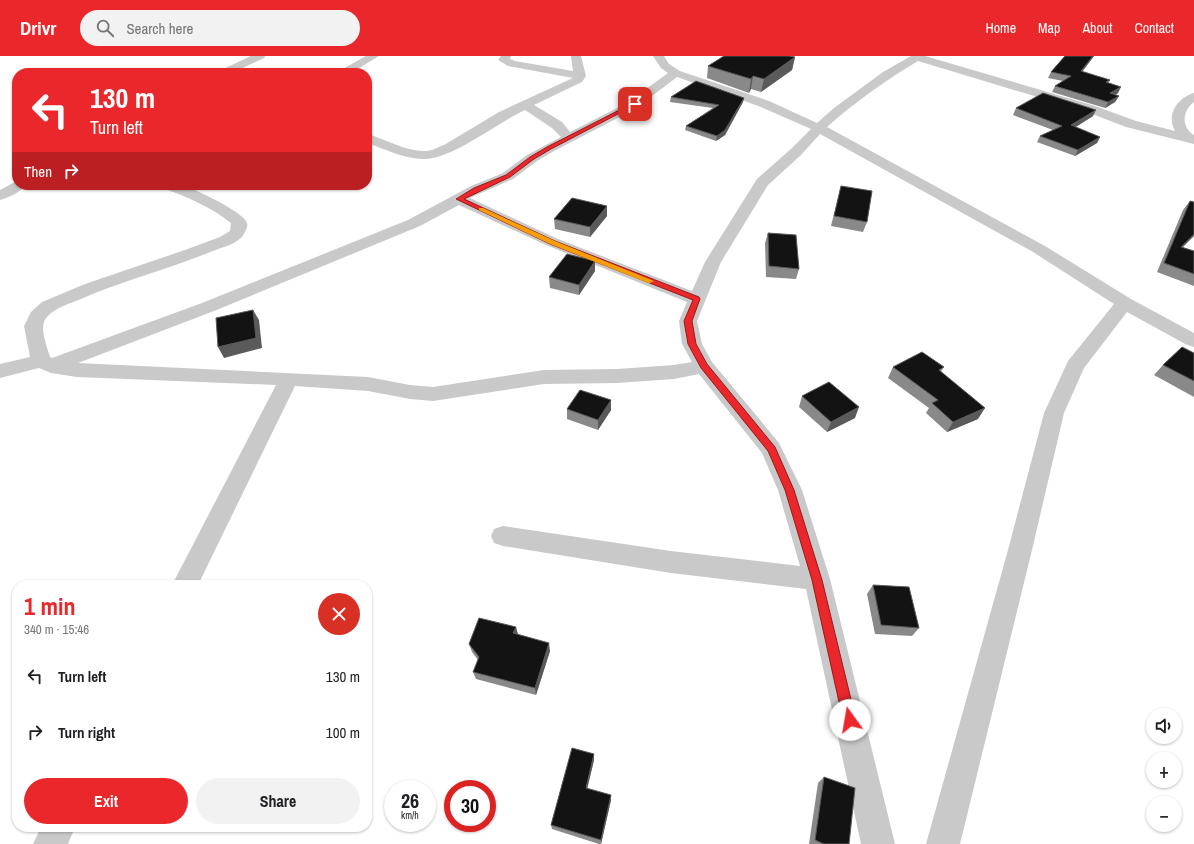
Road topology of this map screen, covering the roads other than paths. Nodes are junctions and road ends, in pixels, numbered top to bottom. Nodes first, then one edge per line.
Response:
1 (260, 56) edge
2 (374, 56) edge
3 (506, 56) edge
4 (658, 56) edge
5 (918, 56) edge
6 (576, 57) edge
7 (234, 68) edge
8 (351, 68) edge
9 (543, 69) junction
10 (676, 73) junction
11 (580, 76) junction
12 (1194, 97) edge
13 (526, 105) junction
14 (819, 128) junction
15 (568, 137) junction
16 (1190, 139) edge
17 (372, 140) edge
18 (12, 189) edge
19 (179, 190) edge
20 (0, 196) edge
21 (459, 199) junction
22 (697, 299) junction
23 (1125, 303) junction
24 (1194, 340) edge
25 (46, 364) junction
26 (704, 366) junction
27 (0, 371) edge
28 (289, 379) junction
29 (502, 536) dead end
30 (188, 580) edge
31 (817, 580) junction
32 (56, 832) edge
33 (50, 844) edge
34 (878, 844) edge
35 (943, 844) edge

1 - 7 street
2 - 8 street
3 - 9 street
4 - 10 street
5 - 14 street
5 - 16 street
6 - 9 street
6 - 11 street
9 - 11 street
10 - 14 street
10 - 15 street
11 - 13 street
12 - 16 street
13 - 15 street
13 - 17 street
14 - 22 street
14 - 23 street
15 - 21 street
18 - 20 street
19 - 25 street
21 - 22 street
21 - 25 street
22 - 26 street
23 - 24 street
23 - 35 street
25 - 27 street
25 - 28 street
26 - 28 street
26 - 31 street
28 - 30 street
29 - 31 street
31 - 34 street
32 - 33 street

